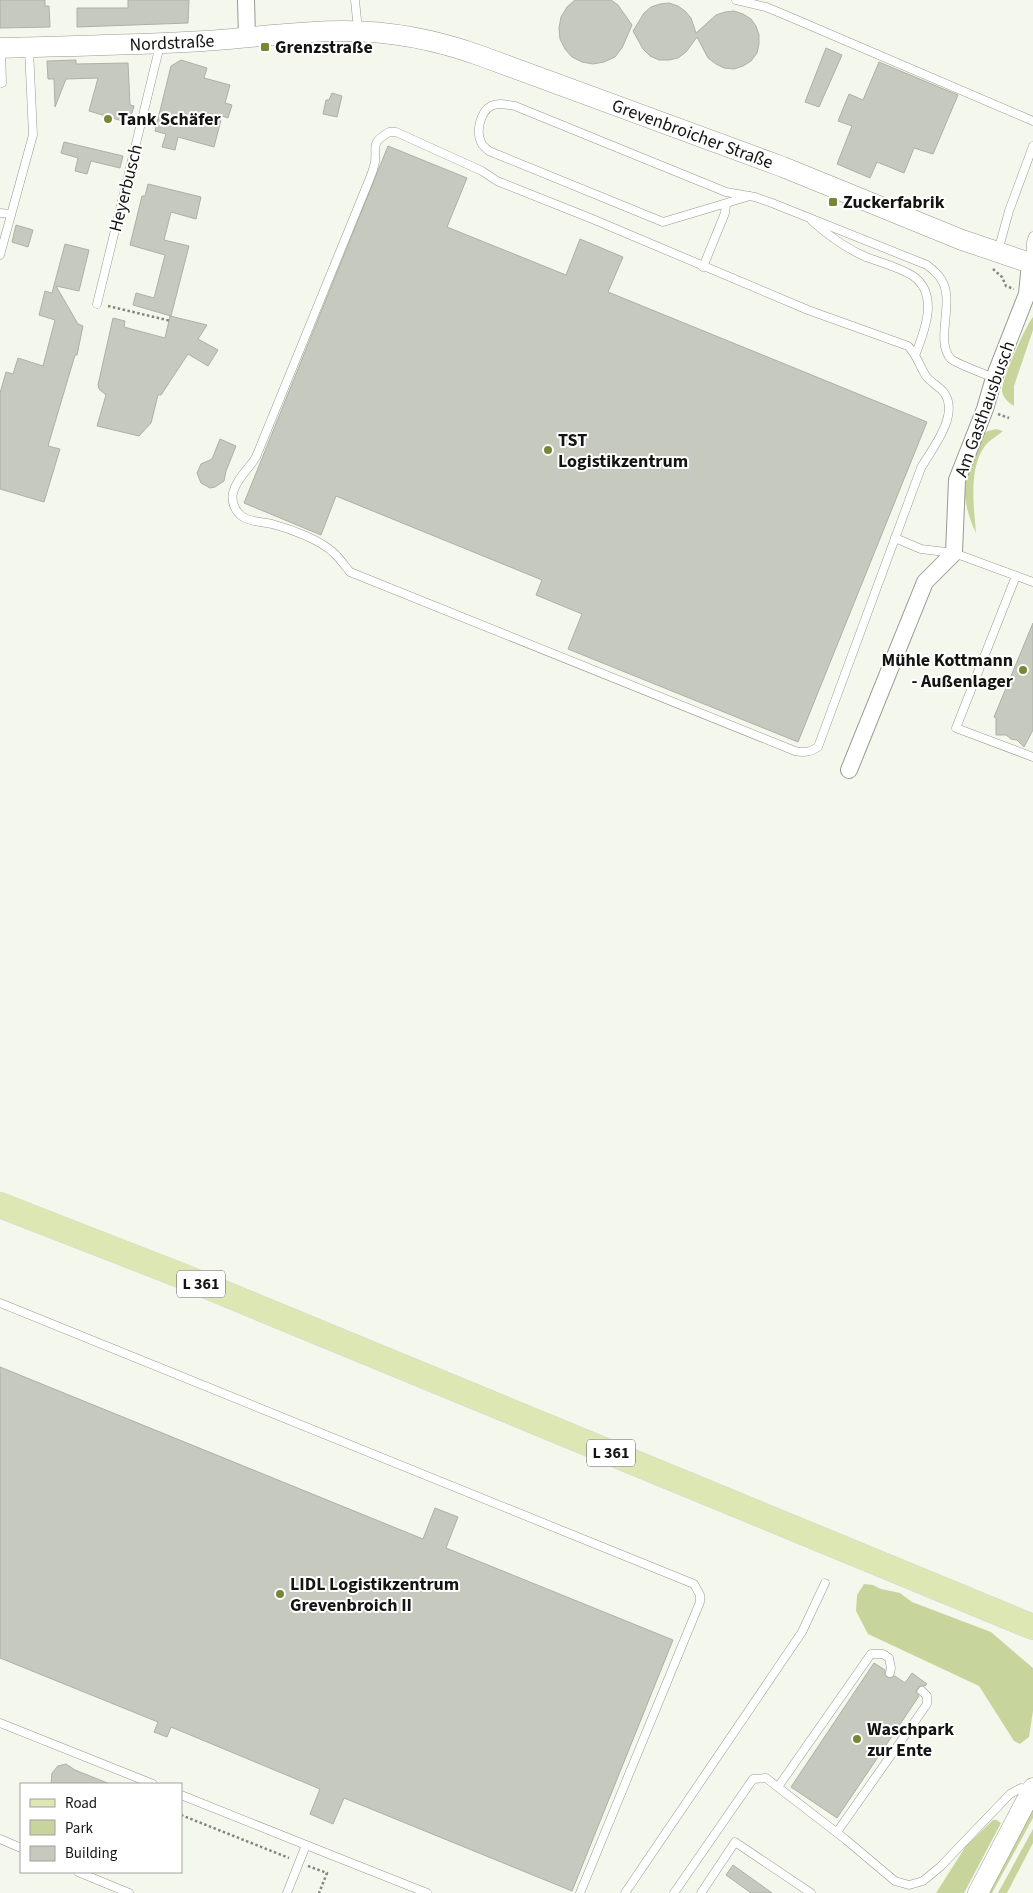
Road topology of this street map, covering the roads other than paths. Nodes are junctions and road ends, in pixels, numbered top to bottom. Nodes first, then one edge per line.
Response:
1 (246, 0) edge
2 (355, 0) edge
3 (736, 0) edge
4 (352, 31) junction
5 (247, 38) junction
6 (161, 43) junction
7 (28, 47) junction
8 (0, 48) edge
9 (2, 83) dead end
10 (1033, 121) edge
11 (1033, 146) edge
12 (750, 196) junction
13 (726, 204) junction
14 (0, 213) edge
15 (11, 214) junction
16 (807, 217) junction
17 (1033, 236) edge
18 (997, 252) junction
19 (0, 255) edge
20 (1031, 264) edge
21 (703, 266) junction
22 (97, 304) road end
23 (916, 354) junction
24 (994, 378) junction
25 (895, 538) junction
26 (954, 553) junction
27 (1016, 576) junction
28 (1033, 582) edge
29 (1033, 757) edge
30 (849, 770) dead end
31 (0, 1205) edge
32 (0, 1303) edge
33 (825, 1583) dead end
34 (999, 1613) junction
35 (1033, 1627) edge
36 (1033, 1641) edge
37 (890, 1673) dead end
38 (922, 1691) dead end
39 (0, 1723) edge
40 (151, 1783) edge
41 (778, 1787) junction
42 (1032, 1789) edge
43 (182, 1795) edge
44 (837, 1832) junction
45 (0, 1839) edge
46 (306, 1845) junction
47 (20, 1848) edge
48 (80, 1873) edge
49 (129, 1893) edge
50 (287, 1893) edge
51 (428, 1893) edge
52 (580, 1893) edge
53 (625, 1893) edge
54 (674, 1893) edge
55 (701, 1893) edge
56 (811, 1893) edge
57 (978, 1893) edge

1 - 5 street
2 - 4 lane
3 - 10 lane
4 - 5 street, Nordstraße
4 - 18 street, Grevenbroicher Straße
5 - 6 street, Nordstraße
6 - 7 street, Nordstraße
6 - 22 lane, Heyerbusch
7 - 8 street, Nordstraße
7 - 15 lane
8 - 9 lane
11 - 18 lane
12 - 13 lane
12 - 13 lane
12 - 16 lane
13 - 21 lane
14 - 15 lane
15 - 19 lane
16 - 23 lane
16 - 24 lane
17 - 20 lane
18 - 20 street, Grevenbroicher Straße
20 - 24 street, Am Gasthausbusch
21 - 23 lane
21 - 25 lane
23 - 25 lane
24 - 26 street, Am Gasthausbusch
25 - 26 lane
26 - 27 lane
26 - 30 street
27 - 28 lane
27 - 29 lane
31 - 34 main road, L 361
32 - 52 lane
33 - 53 lane
34 - 35 main road, L 361
34 - 36 main road, L 361
37 - 41 lane
38 - 44 lane
39 - 40 lane
41 - 44 lane
41 - 54 lane
42 - 44 lane
42 - 57 street
43 - 46 lane
45 - 47 lane
46 - 50 lane
46 - 51 lane
48 - 49 lane
55 - 56 lane

